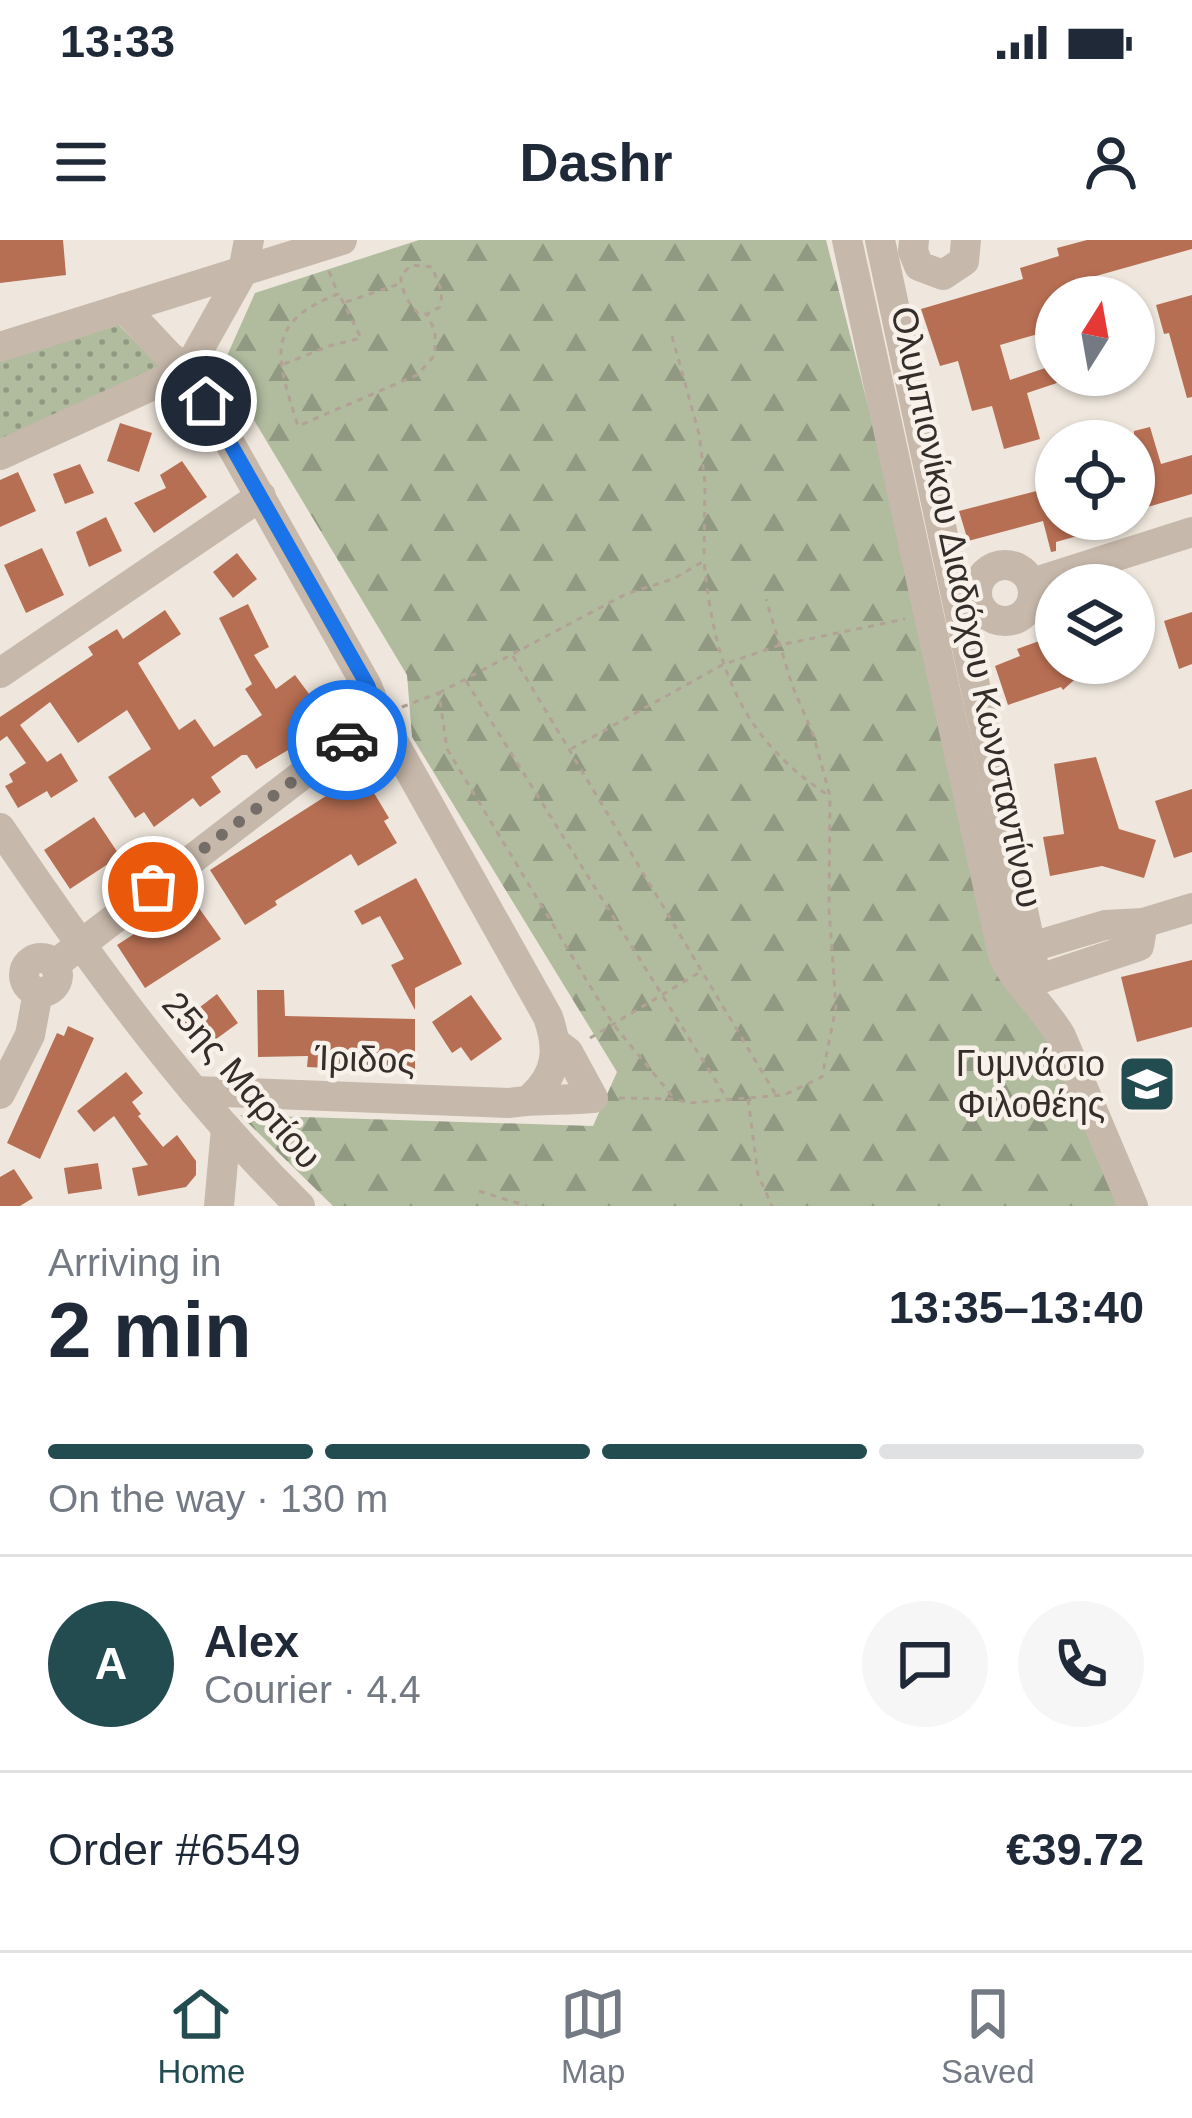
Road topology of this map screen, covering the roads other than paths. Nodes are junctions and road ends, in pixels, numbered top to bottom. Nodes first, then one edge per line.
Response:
1 (847, 240) edge
2 (880, 240) edge
3 (914, 240) edge
4 (966, 240) edge
5 (331, 243) edge
6 (246, 255) edge
7 (124, 308) junction
8 (0, 346) edge
9 (188, 369) junction
10 (0, 455) edge
11 (261, 496) junction
12 (1192, 532) edge
13 (1032, 583) dead end
14 (0, 673) edge
15 (379, 716) junction
16 (0, 828) edge
17 (42, 890) junction
18 (1192, 908) edge
19 (1143, 923) junction
20 (78, 944) junction
21 (1017, 951) junction
22 (31, 976) edge
23 (1024, 984) junction
24 (562, 1047) junction
25 (194, 1091) junction
26 (0, 1094) edge
27 (532, 1096) junction
28 (226, 1128) junction
29 (293, 1205) edge
30 (219, 1206) edge
31 (1133, 1206) edge

1 - 21 street, Ολυμπιονίκου Διαδόχου Κωνσταντίνου
2 - 21 street, Ολυμπιονίκου Διαδόχου Κωνσταντίνου
3 - 4 street
5 - 6 street
6 - 7 street
6 - 9 street
7 - 8 street
7 - 9 street
9 - 10 street
9 - 11 street
11 - 14 street
11 - 15 street
12 - 13 street
15 - 20 street
15 - 24 street
16 - 17 street, 25ης Μαρτίου
17 - 20 street, 25ης Μαρτίου
17 - 22 street
18 - 19 street
19 - 21 street
19 - 23 street
20 - 22 street
20 - 25 street, 25ης Μαρτίου
21 - 23 street, Ολυμπιονίκου Διαδόχου Κωνσταντίνου
22 - 26 street
23 - 31 street, Ολυμπιονίκου Διαδόχου Κωνσταντίνου
24 - 27 street
24 - 27 street, Ίριδος
25 - 27 street, Ίριδος
25 - 28 street, 25ης Μαρτίου
28 - 29 street, 25ης Μαρτίου
28 - 30 street

